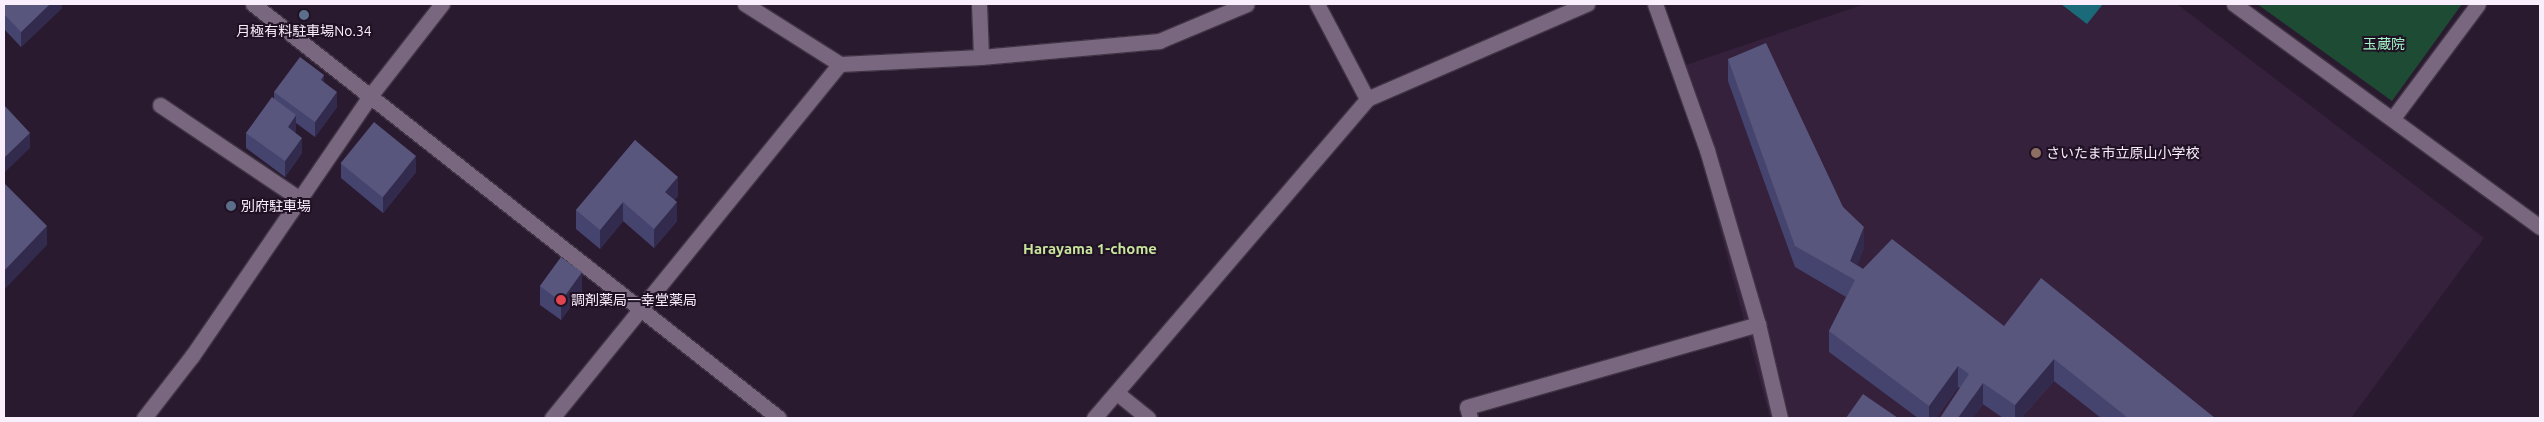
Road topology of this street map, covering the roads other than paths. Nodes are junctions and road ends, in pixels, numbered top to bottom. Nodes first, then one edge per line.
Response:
1 (253, 4) edge
2 (442, 4) edge
3 (745, 4) edge
4 (979, 4) edge
5 (1247, 4) edge
6 (1318, 4) edge
7 (1587, 4) edge
8 (1655, 4) edge
9 (2234, 4) edge
10 (2478, 4) edge
11 (981, 57) junction
12 (840, 64) junction
13 (370, 96) junction
14 (1367, 99) junction
15 (160, 105) dead end
16 (2394, 118) junction
17 (300, 199) junction
18 (2540, 227) edge
19 (642, 307) junction
20 (1758, 324) junction
21 (1117, 393) junction
22 (144, 418) edge
23 (552, 418) edge
24 (779, 418) edge
25 (1094, 418) edge
26 (1148, 418) edge
27 (1470, 418) edge
28 (1780, 418) edge

1 - 13 street
2 - 13 street
3 - 12 street
4 - 11 street
5 - 11 street
6 - 14 street
7 - 14 street
8 - 20 street
9 - 16 street
10 - 16 street
11 - 12 street
12 - 19 street
13 - 17 street
13 - 19 street
14 - 21 street
15 - 17 street
16 - 18 street
17 - 22 street
19 - 23 street
19 - 24 street
20 - 27 street
20 - 28 street
21 - 25 street
21 - 26 street

